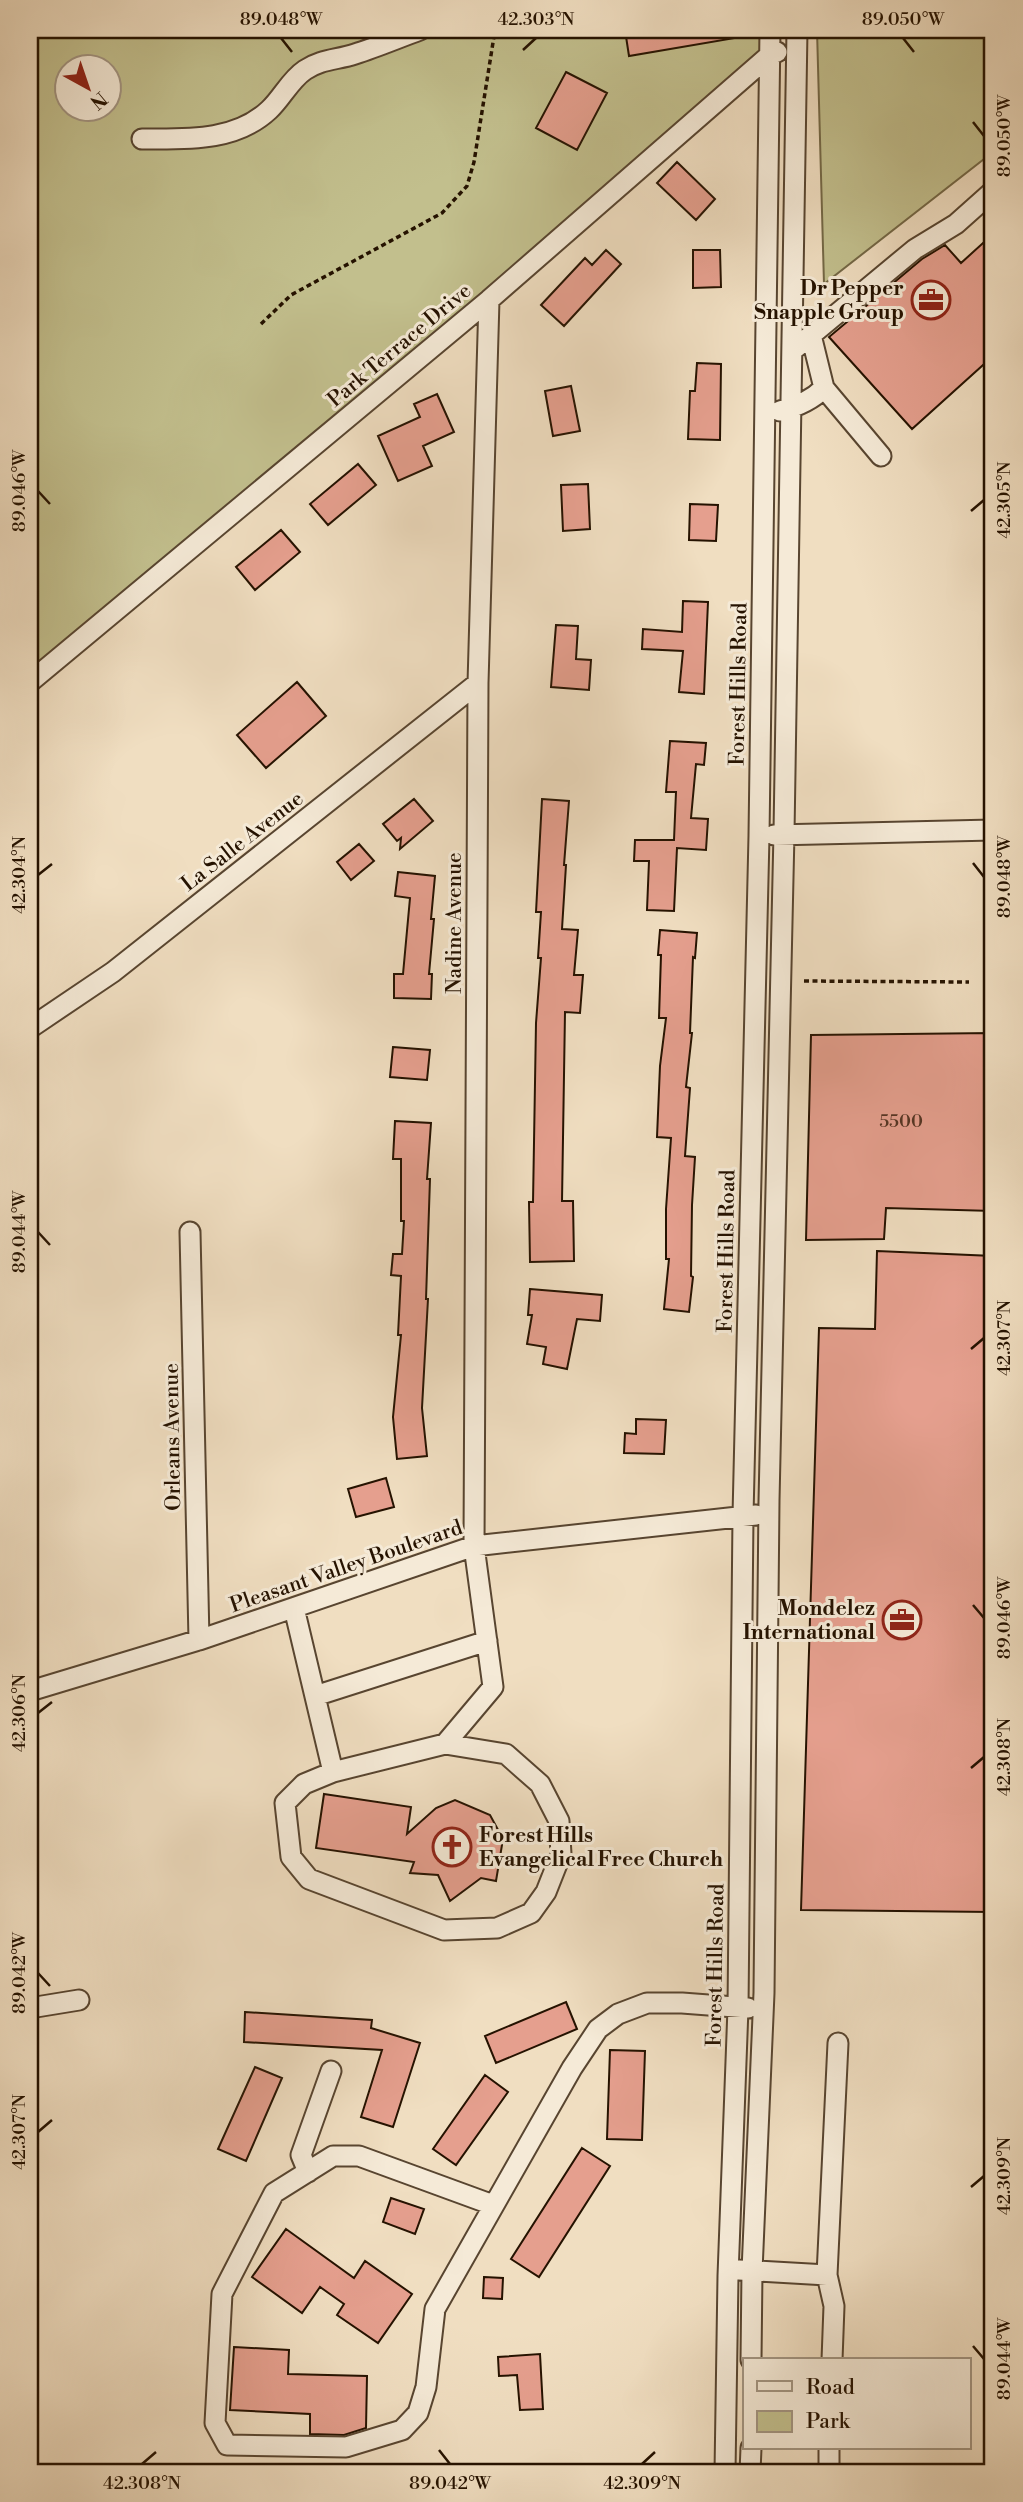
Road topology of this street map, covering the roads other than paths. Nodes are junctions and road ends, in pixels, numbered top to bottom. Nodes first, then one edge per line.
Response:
1 (420, 30) edge
2 (770, 30) edge
3 (797, 37) edge
4 (770, 55) junction
5 (741, 68) dead end
6 (142, 139) dead end
7 (993, 191) edge
8 (489, 300) junction
9 (811, 335) junction
10 (792, 351) junction
11 (824, 388) junction
12 (791, 408) junction
13 (765, 414) junction
14 (881, 456) dead end
15 (30, 673) edge
16 (30, 682) edge
17 (478, 683) junction
18 (993, 830) edge
19 (784, 834) junction
20 (759, 836) junction
21 (30, 1028) edge
22 (191, 1232) dead end
23 (769, 1515) junction
24 (743, 1516) junction
25 (474, 1546) junction
26 (294, 1608) junction
27 (199, 1640) junction
28 (487, 1641) junction
29 (30, 1691) edge
30 (315, 1696) junction
31 (445, 1744) junction
32 (333, 1772) junction
33 (79, 2000) dead end
34 (763, 2007) junction
35 (30, 2008) edge
36 (738, 2008) junction
37 (838, 2043) dead end
38 (331, 2070) dead end
39 (308, 2172) junction
40 (493, 2205) junction
41 (728, 2270) junction
42 (752, 2271) junction
43 (827, 2276) junction
44 (751, 2358) edge
45 (832, 2358) edge
46 (751, 2450) edge
47 (829, 2450) edge
48 (725, 2472) edge
49 (750, 2472) edge
50 (828, 2472) edge

1 - 6 street
2 - 4 street, Forest Hills Road
3 - 4 street, Park Terrace Drive
3 - 10 street
4 - 8 street, Park Terrace Drive
4 - 13 street, Forest Hills Road
5 - 15 street
7 - 9 street
8 - 16 street, Park Terrace Drive
8 - 17 street, Nadine Avenue
9 - 10 street
9 - 11 street
10 - 12 street
11 - 12 street
11 - 14 street
12 - 13 street
12 - 19 street
13 - 20 street, Forest Hills Road
17 - 21 street, La Salle Avenue
17 - 25 street, Nadine Avenue
18 - 19 street
19 - 20 street
19 - 23 street
20 - 24 street, Forest Hills Road
22 - 27 street, Orleans Avenue
23 - 24 street, Pleasant Valley Boulevard
23 - 34 street
24 - 25 street, Pleasant Valley Boulevard
24 - 36 street, Forest Hills Road
25 - 26 street, Pleasant Valley Boulevard
25 - 28 street, Nadine Avenue
26 - 27 street, Pleasant Valley Boulevard
26 - 30 street
27 - 29 street, Pleasant Valley Boulevard
28 - 30 street
28 - 31 street, Nadine Avenue
30 - 32 street
31 - 32 street
31 - 32 street
33 - 35 street
34 - 36 street
34 - 42 street
36 - 40 street
36 - 41 street, Forest Hills Road
37 - 43 street
38 - 39 street
39 - 40 street
39 - 40 street
41 - 42 street
41 - 48 street, Forest Hills Road
42 - 43 street
42 - 44 street
43 - 45 street
46 - 49 street
47 - 50 street

